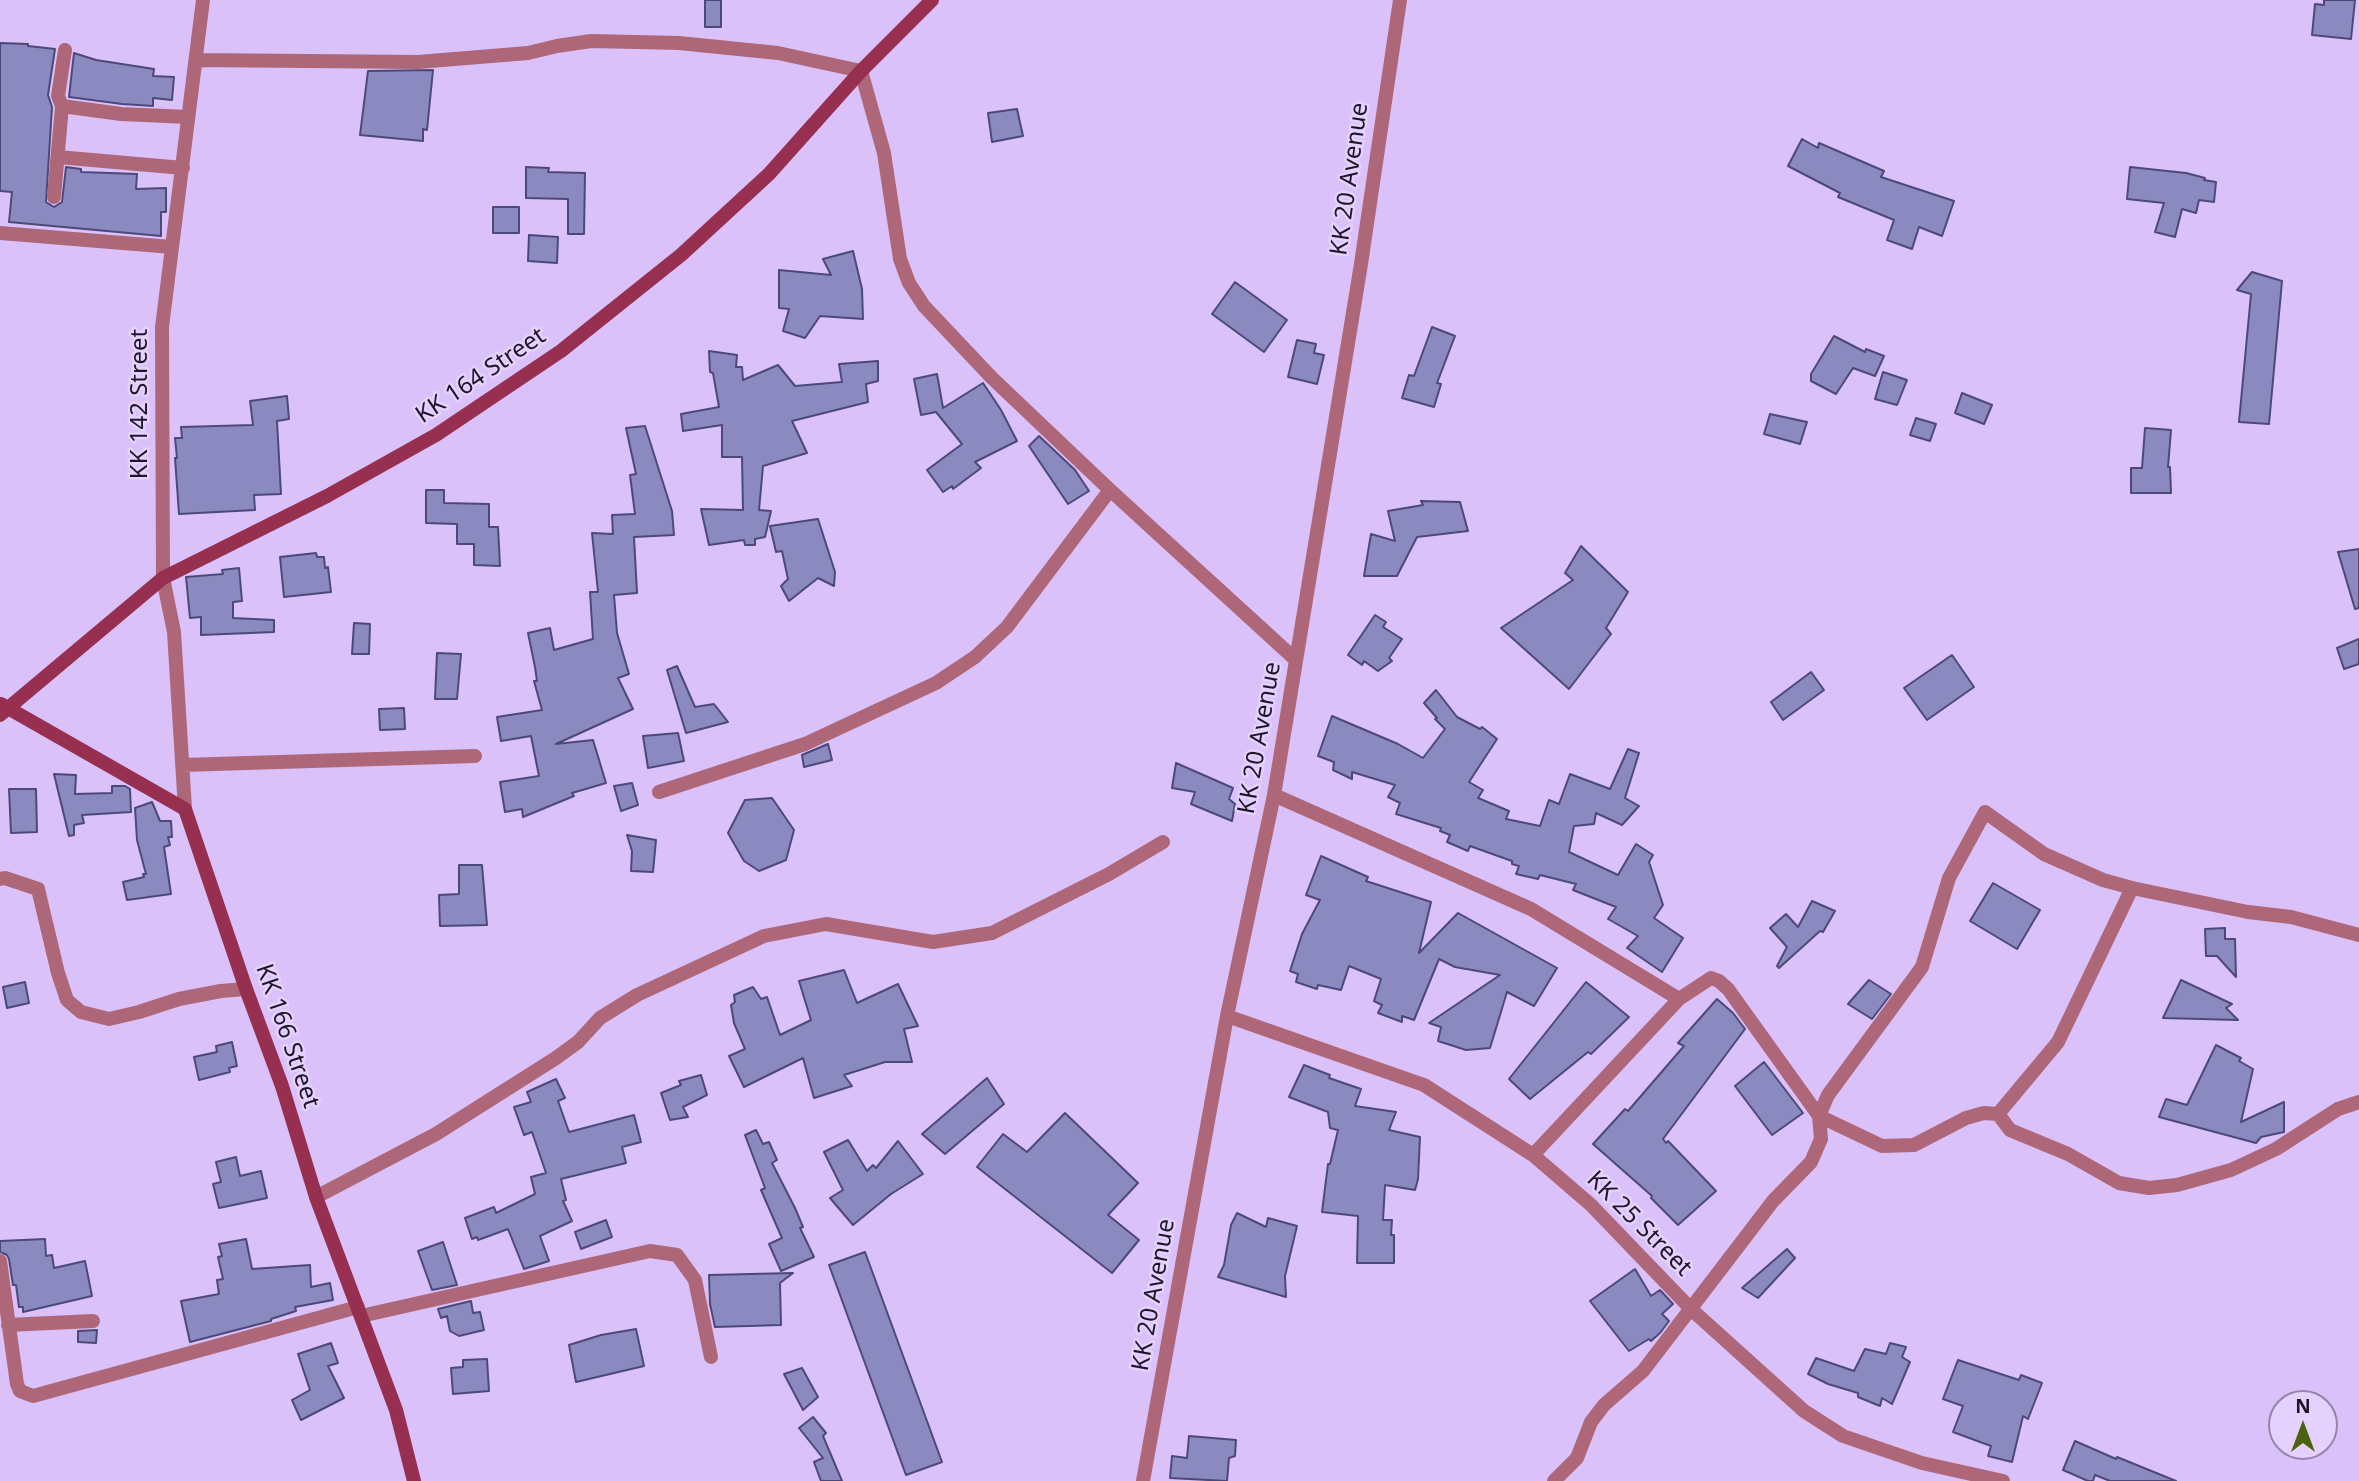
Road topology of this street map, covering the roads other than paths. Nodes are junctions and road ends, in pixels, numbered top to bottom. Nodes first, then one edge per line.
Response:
1 (203, 0) edge
2 (932, 0) edge
3 (1400, 0) edge
4 (65, 50) dead end
5 (196, 60) junction
6 (861, 71) junction
7 (62, 106) junction
8 (188, 117) junction
9 (58, 157) junction
10 (183, 168) junction
11 (54, 197) dead end
12 (0, 233) edge
13 (172, 247) junction
14 (1110, 490) junction
15 (163, 578) junction
16 (1296, 660) junction
17 (3, 709) edge
18 (475, 756) dead end
19 (183, 765) junction
20 (659, 792) dead end
21 (1274, 795) junction
22 (185, 809) junction
23 (1163, 842) dead end
24 (0, 879) edge
25 (2132, 888) junction
26 (2359, 935) edge
27 (246, 989) junction
28 (1679, 999) junction
29 (1227, 1016) junction
30 (2359, 1102) edge
31 (1998, 1114) junction
32 (1819, 1116) junction
33 (1533, 1155) junction
34 (316, 1197) junction
35 (0, 1261) edge
36 (1692, 1310) junction
37 (360, 1311) junction
38 (93, 1321) dead end
39 (8, 1325) junction
40 (711, 1357) dead end
41 (414, 1481) edge
42 (1143, 1481) edge
43 (1554, 1481) edge
44 (2003, 1481) edge

1 - 5 street, KK 142 Street
2 - 6 main road, KK 164 Street
3 - 16 street, KK 20 Avenue
4 - 7 street
5 - 6 street
5 - 8 street, KK 142 Street
6 - 14 street
6 - 15 main road, KK 164 Street
7 - 8 street
7 - 9 street
8 - 10 street, KK 142 Street
9 - 10 street
9 - 11 street
10 - 13 street, KK 142 Street
12 - 13 street
13 - 15 street, KK 142 Street
14 - 16 street
14 - 20 street
15 - 17 main road, KK 164 Street
15 - 19 street, KK 142 Street
16 - 21 street, KK 20 Avenue
17 - 22 main road
18 - 19 street
19 - 22 street, KK 142 Street
21 - 28 street
21 - 29 street, KK 20 Avenue
22 - 27 main road, KK 166 Street
23 - 34 street
24 - 27 street
25 - 26 street
25 - 31 street
25 - 32 street
27 - 34 main road, KK 166 Street
28 - 32 street
28 - 33 street
29 - 33 street, KK 25 Street
29 - 42 street, KK 20 Avenue
30 - 31 street
31 - 32 street
32 - 36 street
33 - 36 street, KK 25 Street
34 - 37 main road, KK 166 Street
35 - 39 street
36 - 43 street
36 - 44 street, KK 25 Street
37 - 39 street
37 - 40 street
37 - 41 main road, KK 166 Street
38 - 39 street

